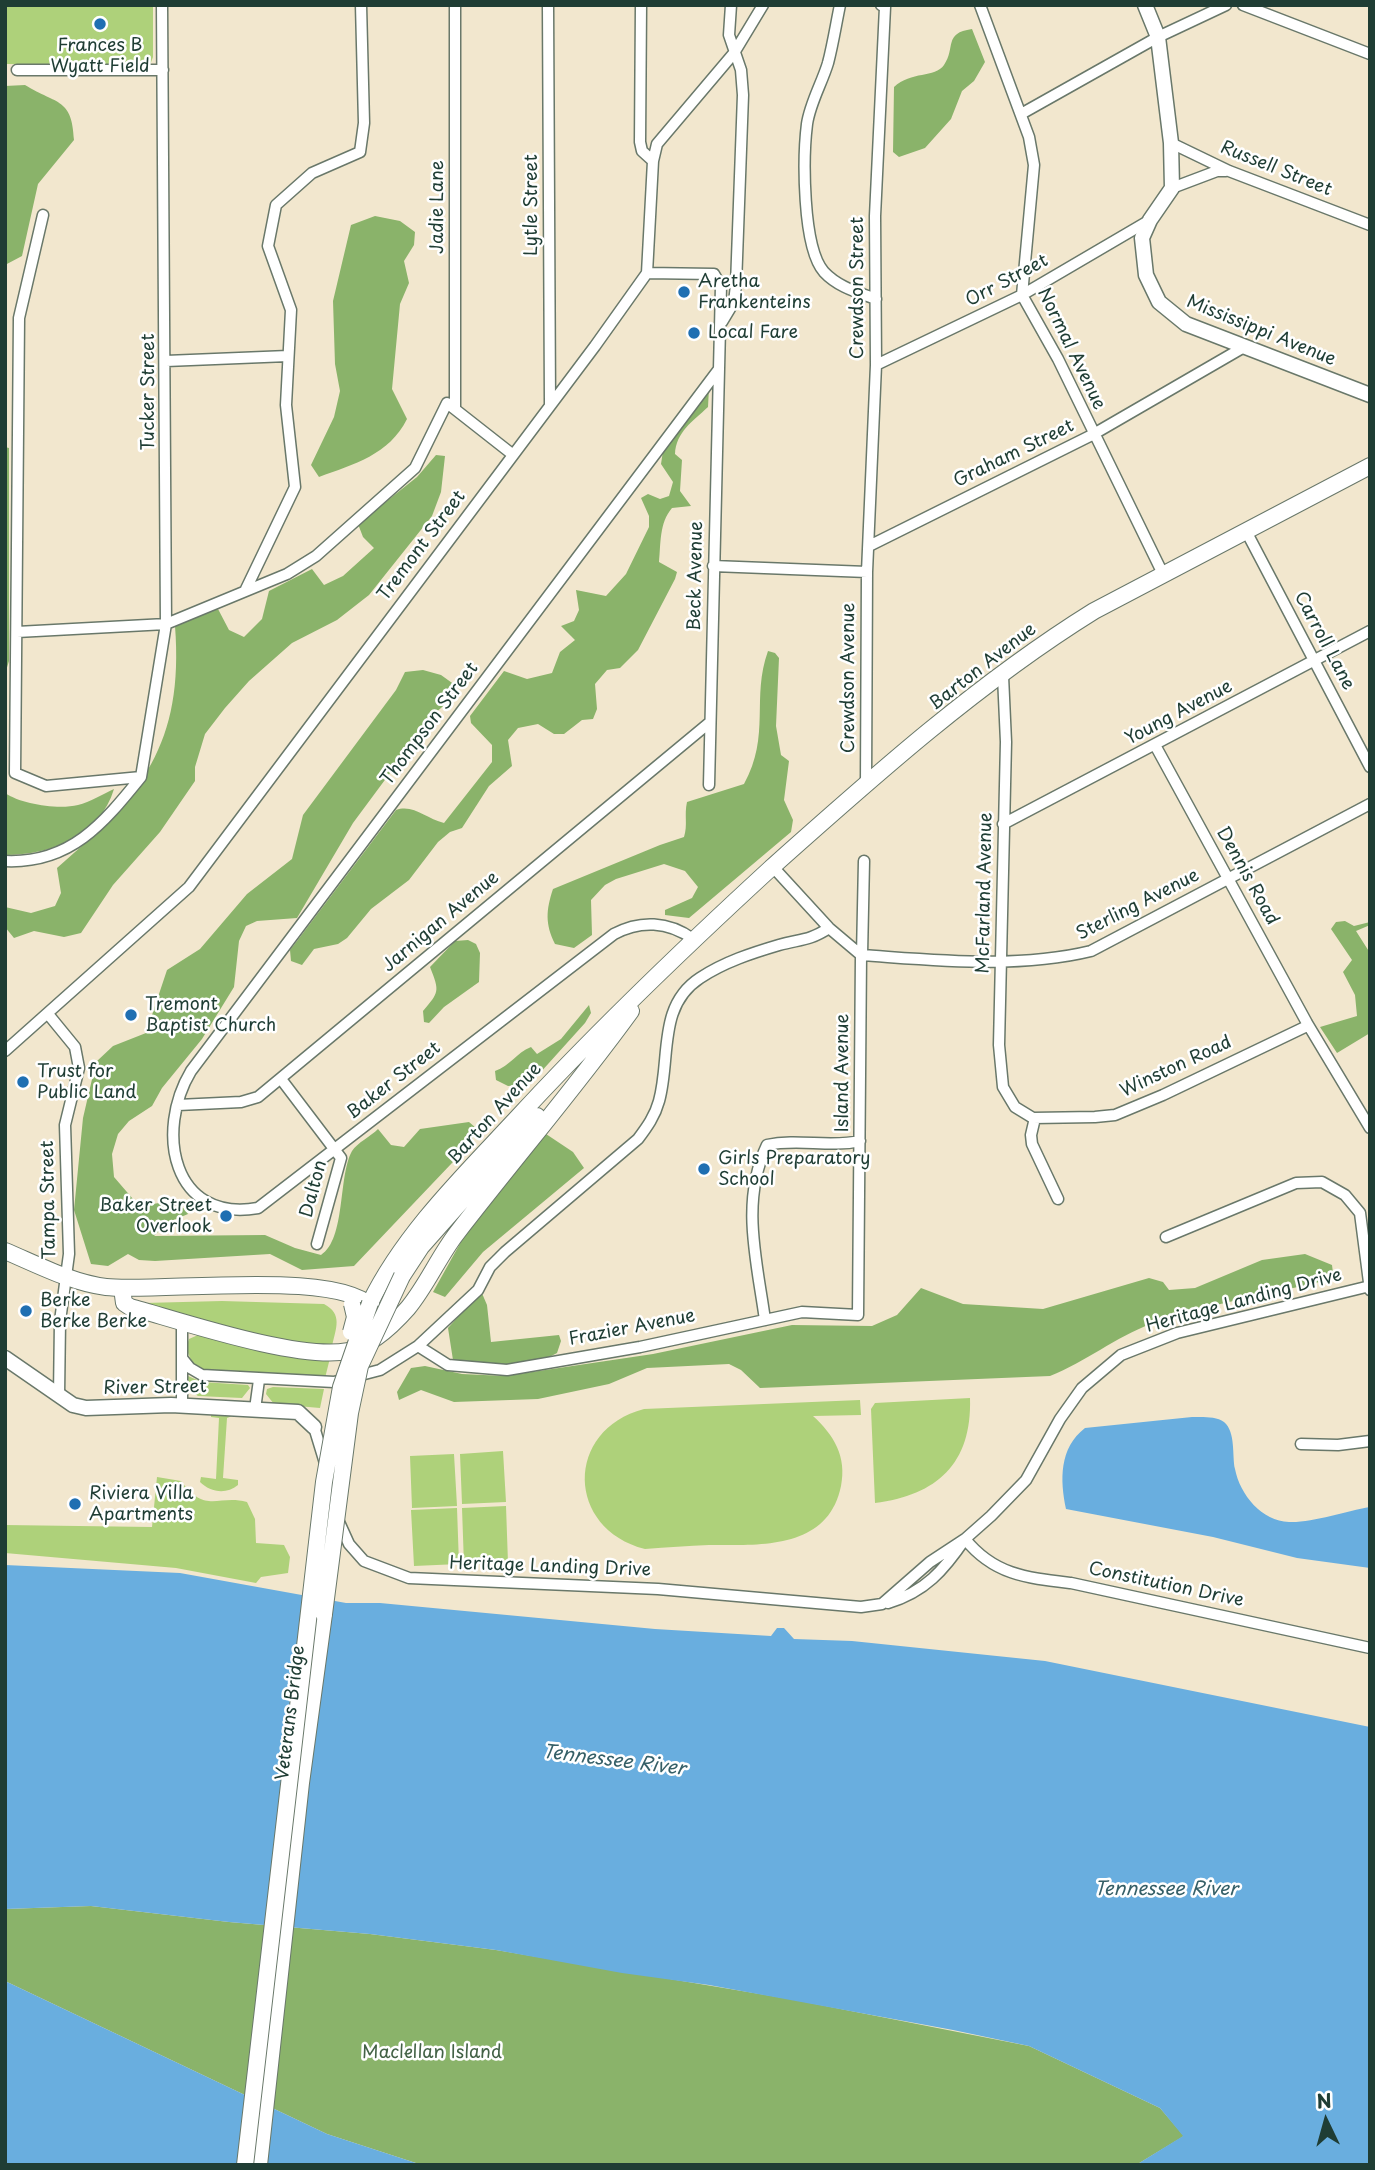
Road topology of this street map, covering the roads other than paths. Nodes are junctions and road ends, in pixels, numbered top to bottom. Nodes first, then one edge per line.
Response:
1 (162, 5) edge
2 (361, 5) edge
3 (455, 5) edge
4 (548, 5) edge
5 (641, 5) edge
6 (732, 5) edge
7 (764, 5) edge
8 (840, 5) edge
9 (881, 5) edge
10 (980, 5) edge
11 (1145, 5) edge
12 (1226, 5) edge
13 (1243, 5) edge
14 (1158, 37) junction
15 (734, 53) junction
16 (1370, 54) edge
17 (17, 70) dead end
18 (163, 71) junction
19 (1021, 114) junction
20 (1171, 143) junction
21 (653, 161) junction
22 (1229, 171) junction
23 (1172, 188) junction
24 (43, 215) dead end
25 (1150, 220) junction
26 (1370, 225) edge
27 (647, 273) junction
28 (1022, 295) junction
29 (876, 299) junction
30 (721, 324) junction
31 (1244, 347) junction
32 (288, 356) junction
33 (166, 361) junction
34 (876, 365) junction
35 (719, 369) junction
36 (1370, 395) edge
37 (550, 404) junction
38 (455, 408) junction
39 (1092, 435) junction
40 (512, 454) junction
41 (1370, 466) edge
42 (1246, 531) junction
43 (869, 546) junction
44 (713, 566) junction
45 (867, 572) junction
46 (1163, 574) junction
47 (246, 589) junction
48 (166, 624) junction
49 (1370, 631) edge
50 (17, 632) junction
51 (1315, 659) junction
52 (1003, 676) junction
53 (709, 723) junction
54 (1155, 745) junction
55 (1370, 767) edge
56 (141, 777) junction
57 (866, 784) junction
58 (709, 785) dead end
59 (1370, 804) edge
60 (1003, 824) junction
61 (5, 860) edge
62 (864, 861) dead end
63 (773, 867) junction
64 (1230, 878) junction
65 (829, 928) junction
66 (693, 939) junction
67 (862, 955) junction
68 (1002, 961) junction
69 (666, 966) junction
70 (631, 1011) junction
71 (48, 1014) junction
72 (1307, 1023) junction
73 (5, 1051) edge
74 (281, 1079) junction
75 (178, 1105) junction
76 (1035, 1118) junction
77 (1369, 1122) edge
78 (860, 1142) junction
79 (335, 1148) junction
80 (1058, 1199) dead end
81 (1370, 1203) edge
82 (1360, 1213) junction
83 (1166, 1237) dead end
84 (317, 1244) dead end
85 (5, 1251) edge
86 (67, 1276) junction
87 (402, 1276) joint
88 (122, 1287) junction
89 (317, 1287) junction
90 (1369, 1287) edge
91 (370, 1303) junction
92 (858, 1315) joint
93 (380, 1319) junction
94 (765, 1320) junction
95 (182, 1322) junction
96 (418, 1346) junction
97 (5, 1358) edge
98 (182, 1358) junction
99 (259, 1380) junction
100 (59, 1396) junction
101 (182, 1405) junction
102 (255, 1409) junction
103 (314, 1427) joint
104 (1370, 1441) edge
105 (1301, 1444) dead end
106 (324, 1482) junction
107 (965, 1539) junction
108 (1370, 1648) edge
109 (245, 2165) edge
110 (259, 2165) edge

1 - 18 street, Tucker Street
2 - 32 street
3 - 38 street, Jadie Lane
4 - 37 street, Lytle Street
5 - 21 street
6 - 15 street
7 - 15 street
8 - 29 street
9 - 29 street, Crewdson Street
10 - 19 street, Normal Avenue
11 - 14 street
12 - 14 street
13 - 16 street
14 - 19 street
14 - 20 street
15 - 21 street
15 - 30 street
17 - 18 street
18 - 33 street, Tucker Street
19 - 28 street, Normal Avenue
20 - 22 street, Russell Street
20 - 23 street
21 - 27 street
22 - 23 street
22 - 26 street, Russell Street
23 - 25 street, Mississippi Avenue
24 - 50 street
25 - 28 street, Orr Street
25 - 31 street, Mississippi Avenue
27 - 30 street
27 - 37 street, Tremont Street
28 - 34 street, Orr Street
28 - 39 street, Normal Avenue
29 - 34 street, Crewdson Street
30 - 35 street
31 - 36 street, Mississippi Avenue
31 - 39 street, Graham Street
32 - 33 street
32 - 47 street
33 - 48 street, Tucker Street
34 - 43 street, Crewdson Street
35 - 44 street, Beck Avenue
35 - 75 street, Thompson Street
37 - 40 street, Tremont Street
38 - 40 street
38 - 47 street
39 - 43 street, Graham Street
39 - 46 street, Normal Avenue
40 - 71 street, Tremont Street
41 - 42 main road, Barton Avenue
42 - 46 main road, Barton Avenue
42 - 51 street, Carroll Lane
43 - 45 street, Crewdson Street
44 - 45 street
44 - 53 street, Beck Avenue
45 - 57 street, Crewdson Avenue
46 - 52 main road, Barton Avenue
47 - 48 street
48 - 50 street
48 - 56 street, Tucker Street
49 - 51 street, Young Avenue
50 - 56 street
51 - 54 street, Young Avenue
51 - 55 street, Carroll Lane
52 - 57 main road, Barton Avenue
52 - 60 street, McFarland Avenue
53 - 58 street, Beck Avenue
53 - 74 street, Jarnigan Avenue
54 - 60 street, Young Avenue
54 - 64 street, Dennis Road
56 - 61 street
57 - 63 main road, Barton Avenue
59 - 64 street, Sterling Avenue
60 - 68 street, McFarland Avenue
62 - 67 street, Island Avenue
63 - 65 street
63 - 66 main road, Barton Avenue
64 - 68 street, Sterling Avenue
64 - 72 street, Dennis Road
65 - 67 street
65 - 96 street
66 - 69 main road, Barton Avenue
66 - 79 street, Baker Street
67 - 68 street, Sterling Avenue
67 - 78 street, Island Avenue
68 - 76 street, McFarland Avenue
69 - 70 main road, Barton Avenue
69 - 91 main road, Barton Avenue
70 - 87 main road, Barton Avenue
70 - 95 main road
71 - 73 street, Tremont Street
71 - 86 street, Tampa Street
72 - 76 street, Winston Road
72 - 77 street, Dennis Road
74 - 75 street, Jarnigan Avenue
74 - 79 street, Dalton
75 - 79 street, Baker Street
76 - 80 street
78 - 92 street, Island Avenue
78 - 94 street
79 - 84 street, Dalton
81 - 82 street
82 - 83 street
82 - 90 street
85 - 86 main road
86 - 88 main road
86 - 100 street, Tampa Street
87 - 93 main road, Veterans Bridge, bridge
88 - 89 main road
88 - 95 main road
89 - 91 main road
89 - 106 main road, bridge
90 - 107 street, Heritage Landing Drive
91 - 93 main road
91 - 106 main road, Veterans Bridge, bridge
92 - 94 street, Frazier Avenue
93 - 110 main road, Veterans Bridge, bridge
94 - 96 street, Frazier Avenue
95 - 98 street
96 - 99 street
97 - 100 street, River Street
98 - 99 street
98 - 101 street
99 - 102 street
100 - 101 street, River Street
101 - 102 street, River Street
102 - 103 street, River Street
103 - 107 street, Heritage Landing Drive
104 - 105 street
106 - 109 main road, Veterans Bridge, bridge
107 - 108 street, Constitution Drive

